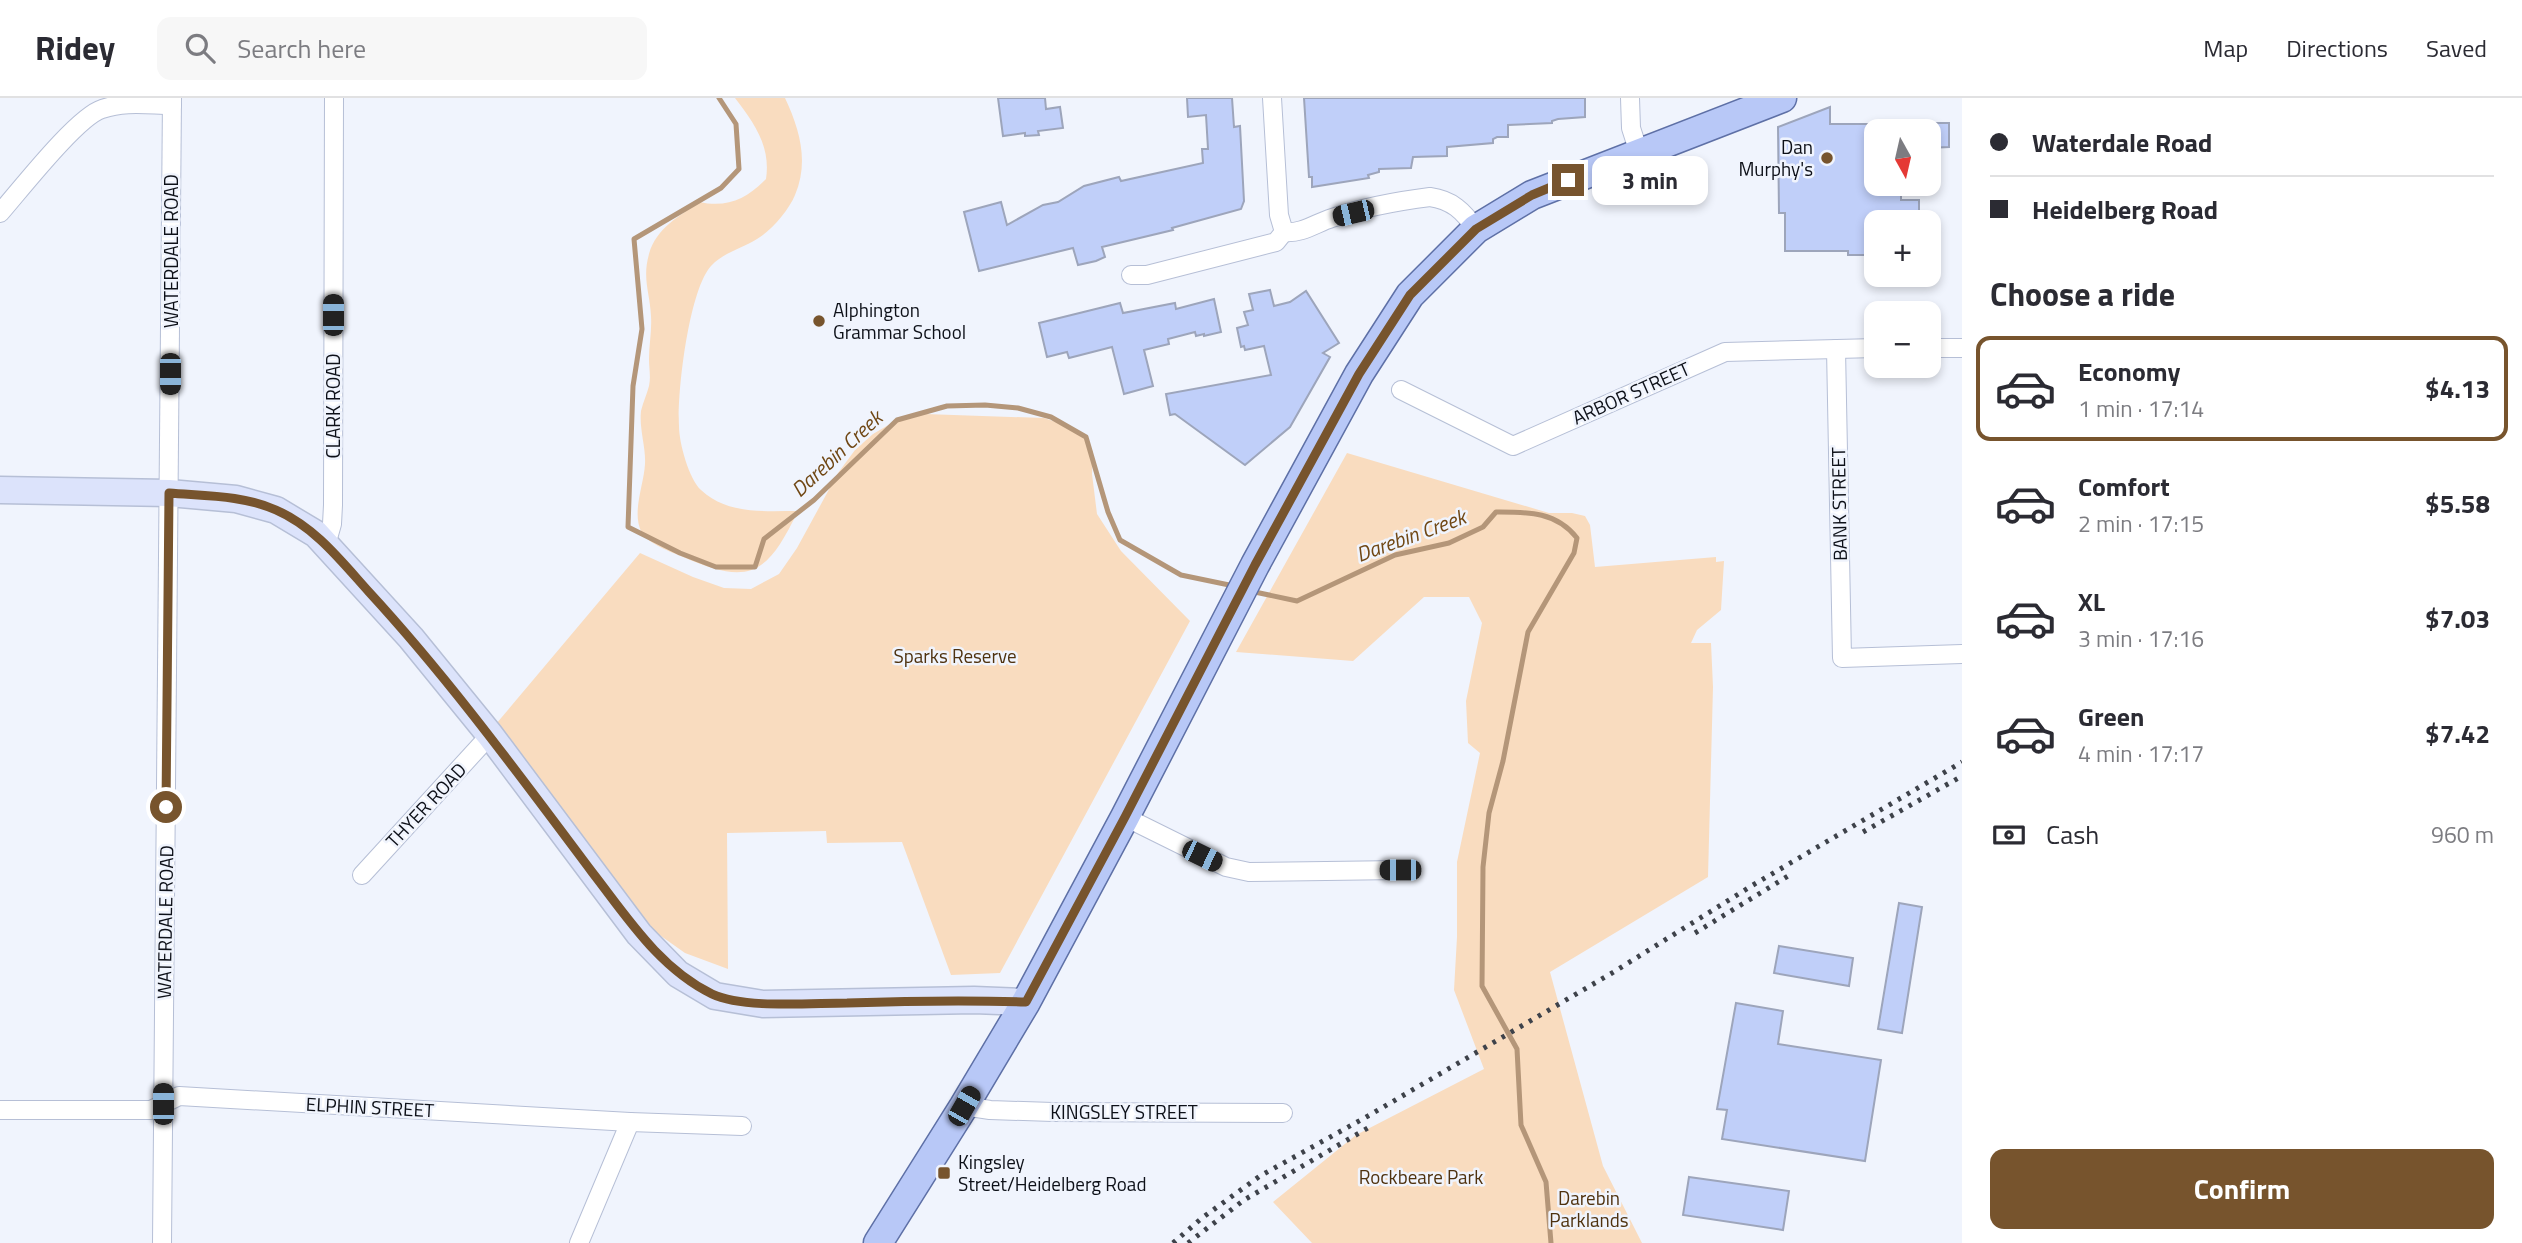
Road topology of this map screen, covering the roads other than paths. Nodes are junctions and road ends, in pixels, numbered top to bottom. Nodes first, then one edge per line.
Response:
1 (334, 98) edge
2 (1272, 98) edge
3 (1630, 98) edge
4 (1782, 98) edge
5 (172, 101) edge
6 (1639, 153) junction
7 (0, 212) edge
8 (1476, 229) junction
9 (1284, 232) junction
10 (1132, 275) dead end
11 (1864, 348) edge
12 (1941, 348) edge
13 (1962, 348) edge
14 (1836, 349) junction
15 (1401, 390) dead end
16 (0, 490) edge
17 (169, 493) junction
18 (326, 545) junction
19 (1962, 654) edge
20 (490, 735) junction
21 (1125, 817) junction
22 (1400, 870) dead end
23 (362, 875) dead end
24 (1026, 1002) junction
25 (163, 1104) junction
26 (964, 1106) junction
27 (0, 1110) edge
28 (1283, 1113) dead end
29 (629, 1122) junction
30 (743, 1126) dead end
31 (162, 1243) edge
32 (579, 1243) edge
33 (878, 1243) edge

1 - 18 street, CLARK ROAD
2 - 9 street
3 - 6 street
4 - 6 main road
5 - 7 street
5 - 17 street, WATERDALE ROAD
6 - 8 main road
8 - 9 street
8 - 21 main road
9 - 10 street
11 - 14 street, ARBOR STREET
12 - 13 street
14 - 15 street, ARBOR STREET
14 - 19 street, BANK STREET
16 - 17 street
17 - 18 street
17 - 25 street, WATERDALE ROAD
18 - 20 street
20 - 23 street, THYER ROAD
20 - 24 street
21 - 22 street
21 - 24 main road
24 - 26 main road
25 - 27 street, ELPHIN STREET
25 - 29 street, ELPHIN STREET
25 - 31 street, WATERDALE ROAD
26 - 28 street, KINGSLEY STREET
26 - 33 main road
29 - 30 street, ELPHIN STREET
29 - 32 street

